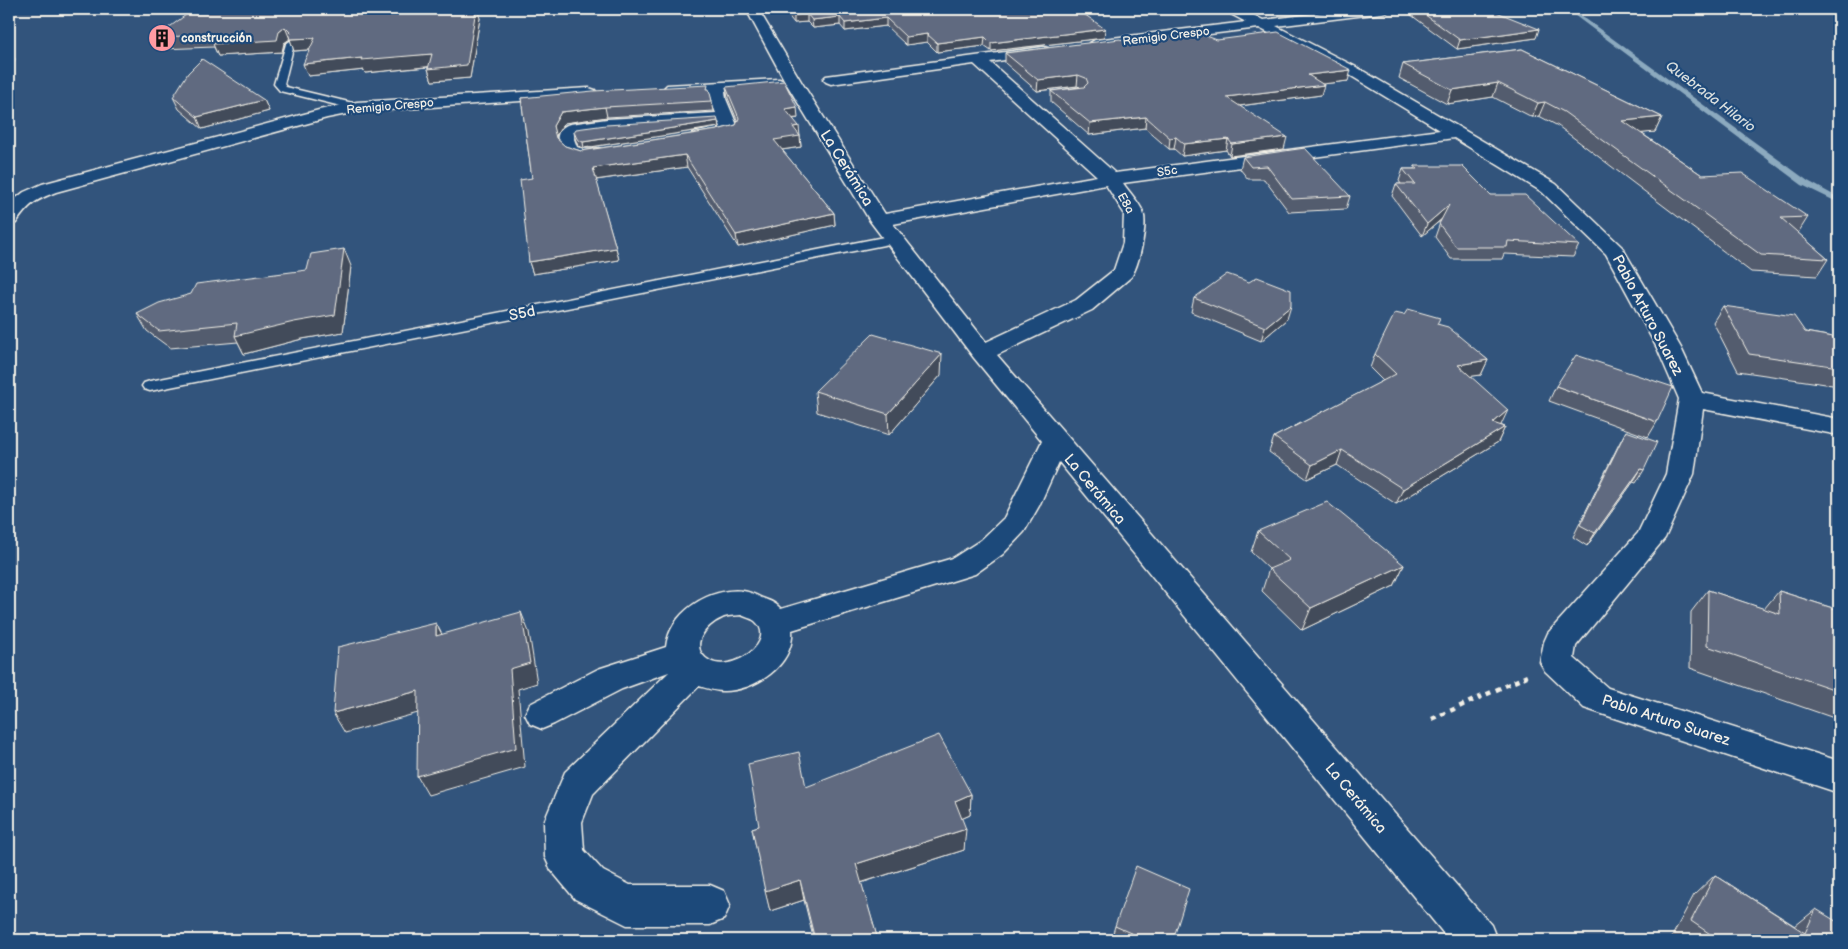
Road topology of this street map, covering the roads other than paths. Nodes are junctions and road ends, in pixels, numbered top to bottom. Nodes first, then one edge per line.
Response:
1 (752, 9) edge
2 (1232, 9) edge
3 (1382, 9) edge
4 (1831, 9) edge
5 (1839, 11) edge
6 (1258, 24) junction
7 (290, 44) edge
8 (1084, 46) edge
9 (1055, 49) edge
10 (977, 59) junction
11 (831, 79) dead end
12 (794, 83) junction
13 (717, 86) junction
14 (658, 89) edge
15 (608, 92) edge
16 (357, 107) junction
17 (725, 118) junction
18 (1456, 133) junction
19 (686, 139) edge
20 (616, 151) edge
21 (1111, 179) junction
22 (9, 218) edge
23 (887, 230) junction
24 (982, 353) junction
25 (150, 386) dead end
26 (1692, 399) junction
27 (1839, 427) edge
28 (1055, 441) junction
29 (776, 624) junction
30 (688, 662) junction
31 (542, 714) dead end
32 (1839, 777) edge
33 (710, 905) dead end
34 (1476, 940) edge

1 - 12 street, La Cerámica
2 - 6 street, Pablo Arturo Suarez
3 - 6 street, Remigio Crespo
4 - 5 lane
6 - 8 street, Remigio Crespo
6 - 18 street, Pablo Arturo Suarez
7 - 16 lane
9 - 10 street
10 - 11 street
10 - 21 street, E8a
12 - 13 street
12 - 23 street, La Cerámica
13 - 14 street
13 - 17 street
15 - 16 street, Remigio Crespo
16 - 22 street, Remigio Crespo
17 - 19 street
17 - 20 street
18 - 21 street, S5c
18 - 26 street, Pablo Arturo Suarez
21 - 23 street, S5c
21 - 24 street, E8a
23 - 24 street, La Cerámica
23 - 25 lane, S5d
24 - 28 street, La Cerámica
26 - 27 street
26 - 32 street, Pablo Arturo Suarez
28 - 29 street
28 - 34 street, La Cerámica
29 - 30 street
29 - 30 street
30 - 31 street
30 - 33 street

